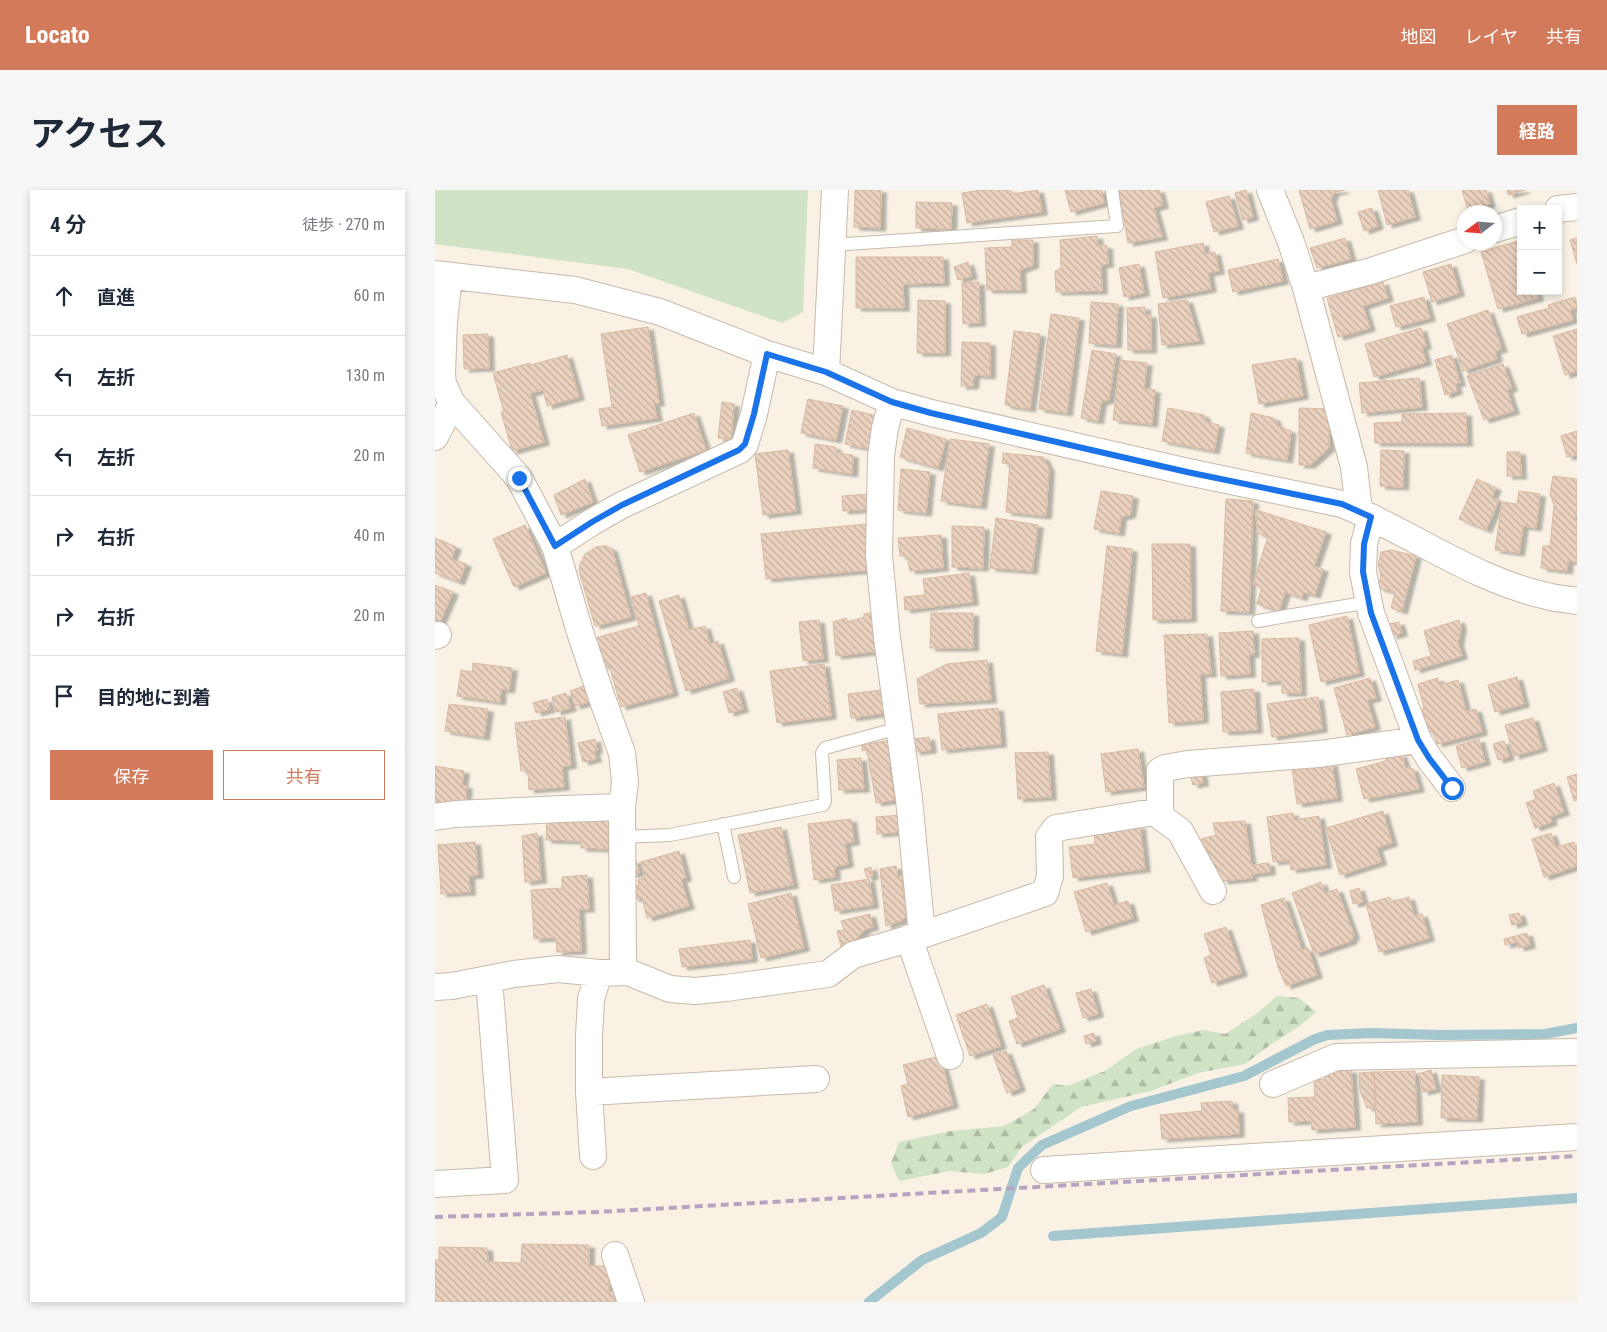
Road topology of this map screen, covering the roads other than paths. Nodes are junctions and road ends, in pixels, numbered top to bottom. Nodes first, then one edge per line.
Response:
1 (835, 190) edge
2 (1112, 190) edge
3 (1270, 190) edge
4 (1577, 207) edge
5 (1562, 209) edge
6 (1517, 221) edge
7 (1502, 227) edge
8 (1457, 243) edge
9 (832, 245) junction
10 (442, 275) edge
11 (1306, 288) junction
12 (767, 354) junction
13 (826, 372) junction
14 (452, 402) junction
15 (892, 402) junction
16 (435, 437) edge
17 (1365, 514) junction
18 (555, 546) junction
19 (1577, 601) edge
20 (1369, 602) junction
21 (1258, 621) dead end
22 (899, 728) junction
23 (1418, 740) junction
24 (1452, 788) dead end
25 (622, 808) junction
26 (1154, 812) junction
27 (435, 817) edge
28 (723, 824) junction
29 (621, 837) junction
30 (734, 878) dead end
31 (1213, 891) dead end
32 (915, 936) junction
33 (611, 972) junction
34 (489, 979) junction
35 (435, 987) edge
36 (1577, 1052) edge
37 (950, 1056) dead end
38 (816, 1079) dead end
39 (1273, 1084) dead end
40 (589, 1092) junction
41 (1577, 1137) edge
42 (593, 1156) dead end
43 (1043, 1170) dead end
44 (435, 1184) edge
45 (615, 1254) dead end
46 (631, 1302) edge

1 - 9 street
2 - 9 lane
3 - 11 street
4 - 5 street
6 - 7 street
8 - 11 street
9 - 13 street
10 - 12 street
10 - 14 street
11 - 17 street
12 - 13 street
12 - 18 street
13 - 15 street
14 - 16 street
14 - 18 street
15 - 17 street
15 - 22 street
17 - 19 street
17 - 20 street
18 - 25 street
20 - 21 lane
20 - 23 street
22 - 28 lane
22 - 32 street
23 - 24 street
23 - 26 street
25 - 27 street
25 - 29 street
26 - 31 street
26 - 32 street
28 - 29 lane
28 - 30 lane
29 - 33 street
32 - 33 street
32 - 37 street
33 - 34 street
33 - 40 street
34 - 35 street
34 - 44 street
36 - 39 street
38 - 40 street
40 - 42 street
41 - 43 street
45 - 46 street

